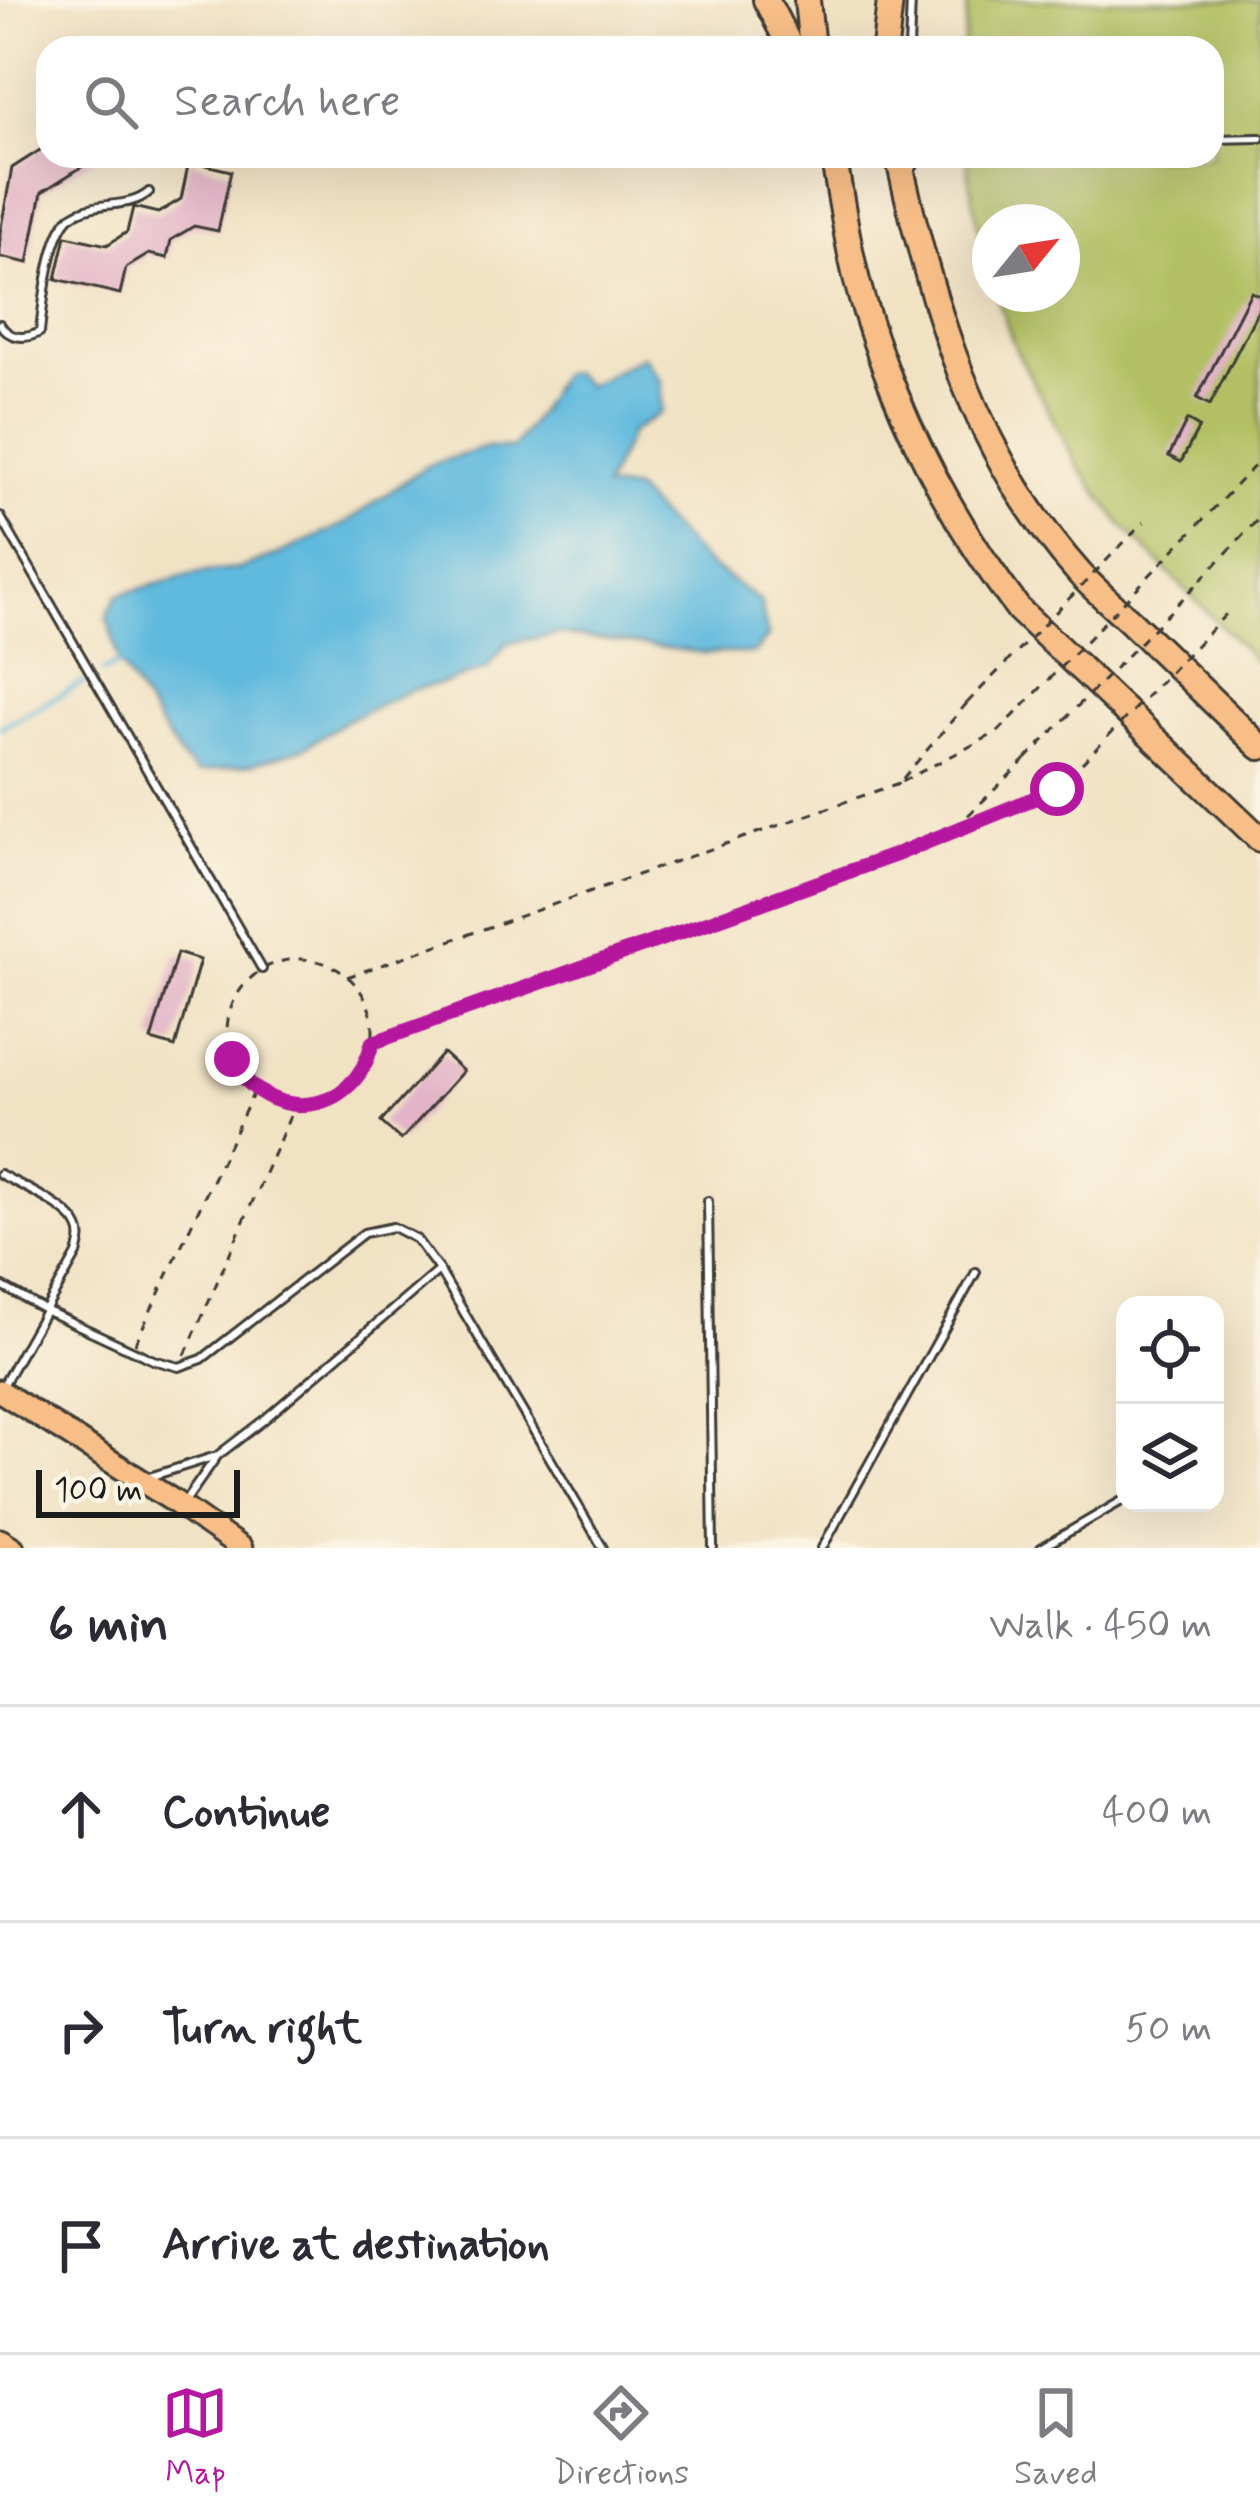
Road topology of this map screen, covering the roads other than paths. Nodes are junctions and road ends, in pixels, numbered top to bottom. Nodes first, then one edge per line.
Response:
1 (766, 0) edge
2 (785, 0) edge
3 (807, 0) edge
4 (890, 0) edge
5 (911, 0) edge
6 (785, 36) edge
7 (798, 36) edge
8 (811, 36) edge
9 (886, 36) edge
10 (910, 36) edge
11 (1260, 138) edge
12 (1224, 139) edge
13 (835, 168) edge
14 (901, 168) edge
15 (913, 168) edge
16 (904, 184) junction
17 (149, 192) dead end
18 (0, 324) edge
19 (0, 515) edge
20 (1260, 747) edge
21 (1260, 839) edge
22 (262, 969) road end
23 (0, 1174) edge
24 (709, 1202) dead end
25 (440, 1270) junction
26 (976, 1273) dead end
27 (0, 1285) edge
28 (45, 1310) junction
29 (0, 1391) edge
30 (217, 1456) junction
31 (140, 1480) junction
32 (1116, 1504) edge
33 (181, 1507) junction
34 (0, 1540) edge
35 (14, 1548) edge
36 (241, 1548) edge
37 (603, 1548) edge
38 (712, 1548) edge
39 (821, 1548) edge
40 (1042, 1548) edge

1 - 6 highway
2 - 7 highway
3 - 8 highway
4 - 9 highway
5 - 10 lane
11 - 12 lane
13 - 21 highway
14 - 16 highway
15 - 16 lane
16 - 20 highway
17 - 18 lane
19 - 22 lane
23 - 28 lane
24 - 38 lane
25 - 28 lane
25 - 30 lane
25 - 37 lane
26 - 39 lane
27 - 28 lane
28 - 29 lane
29 - 31 main road
30 - 31 lane
30 - 33 lane
31 - 33 main road
32 - 40 lane
33 - 36 main road
34 - 35 main road

